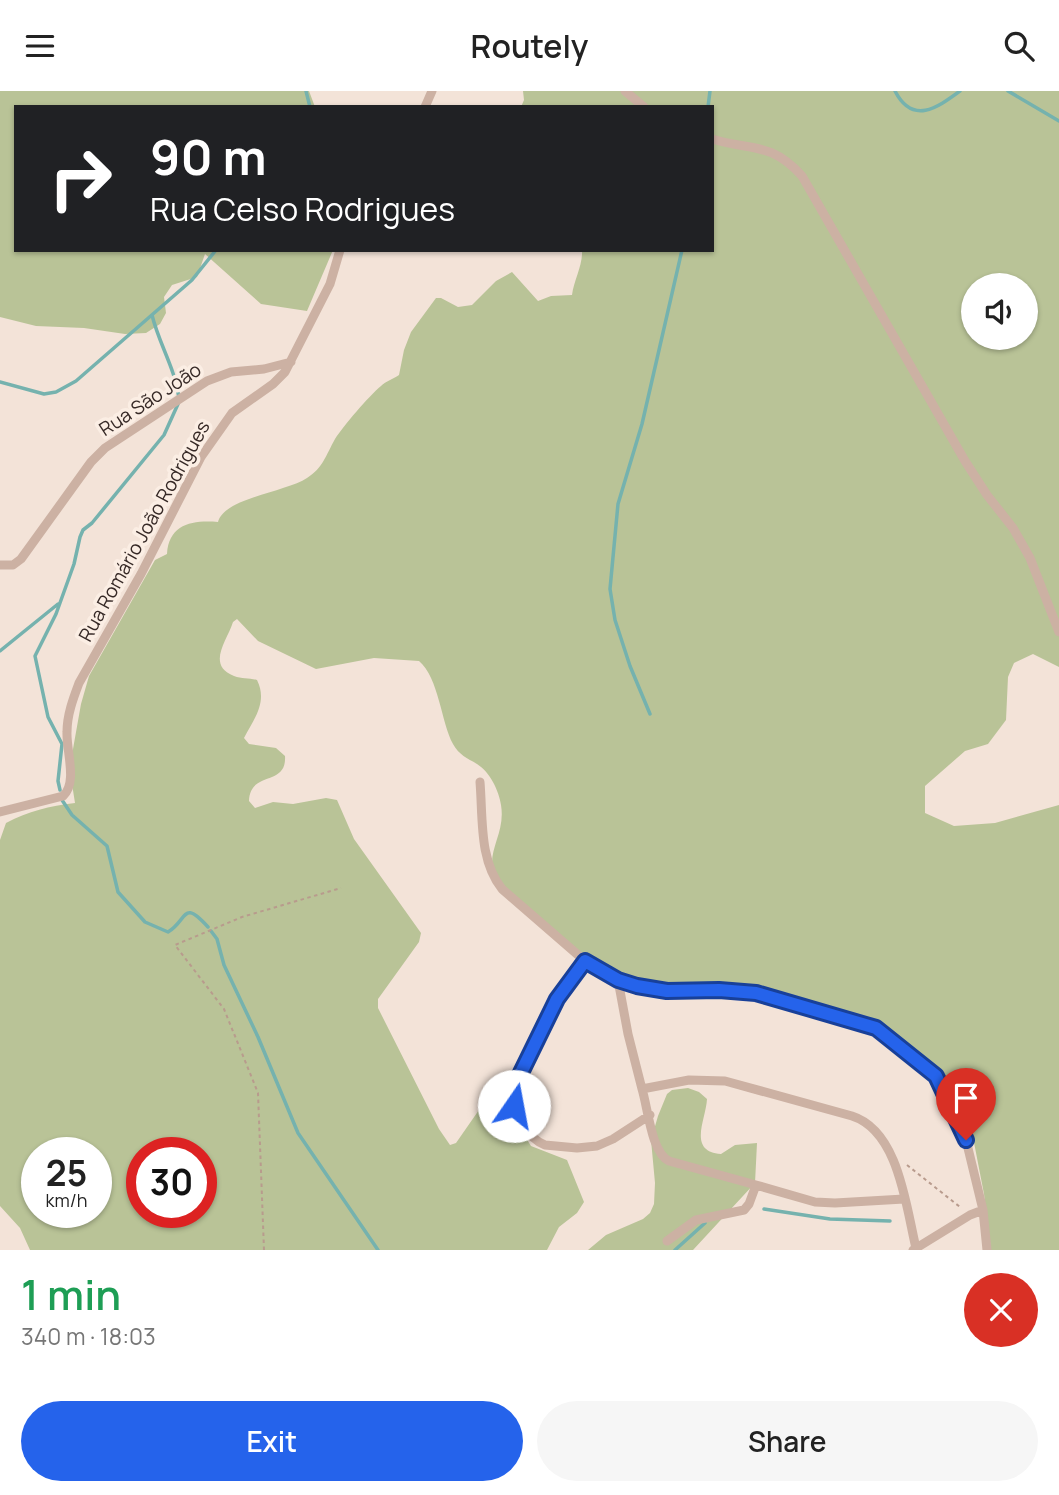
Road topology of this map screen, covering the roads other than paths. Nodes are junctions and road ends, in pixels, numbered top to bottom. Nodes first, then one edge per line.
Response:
1 (625, 91) edge
2 (642, 105) edge
3 (714, 139) edge
4 (339, 252) edge
5 (291, 362) junction
6 (0, 565) edge
7 (1059, 632) edge
8 (480, 782) dead end
9 (0, 812) edge
10 (585, 961) junction
11 (618, 980) junction
12 (642, 1089) junction
13 (650, 1115) junction
14 (756, 1185) junction
15 (904, 1199) junction
16 (983, 1210) junction
17 (667, 1241) dead end
18 (915, 1249) edge
19 (987, 1250) edge

1 - 2 street
3 - 7 street
4 - 5 street, Rua Romário João Rodrigues
5 - 6 street, Rua São João
5 - 9 street, Rua Romário João Rodrigues
8 - 10 street
10 - 11 street
10 - 13 street
11 - 12 street
11 - 16 street
12 - 13 street
12 - 15 street
13 - 14 street
14 - 15 street
14 - 17 street
15 - 18 street
16 - 18 street
16 - 19 street

